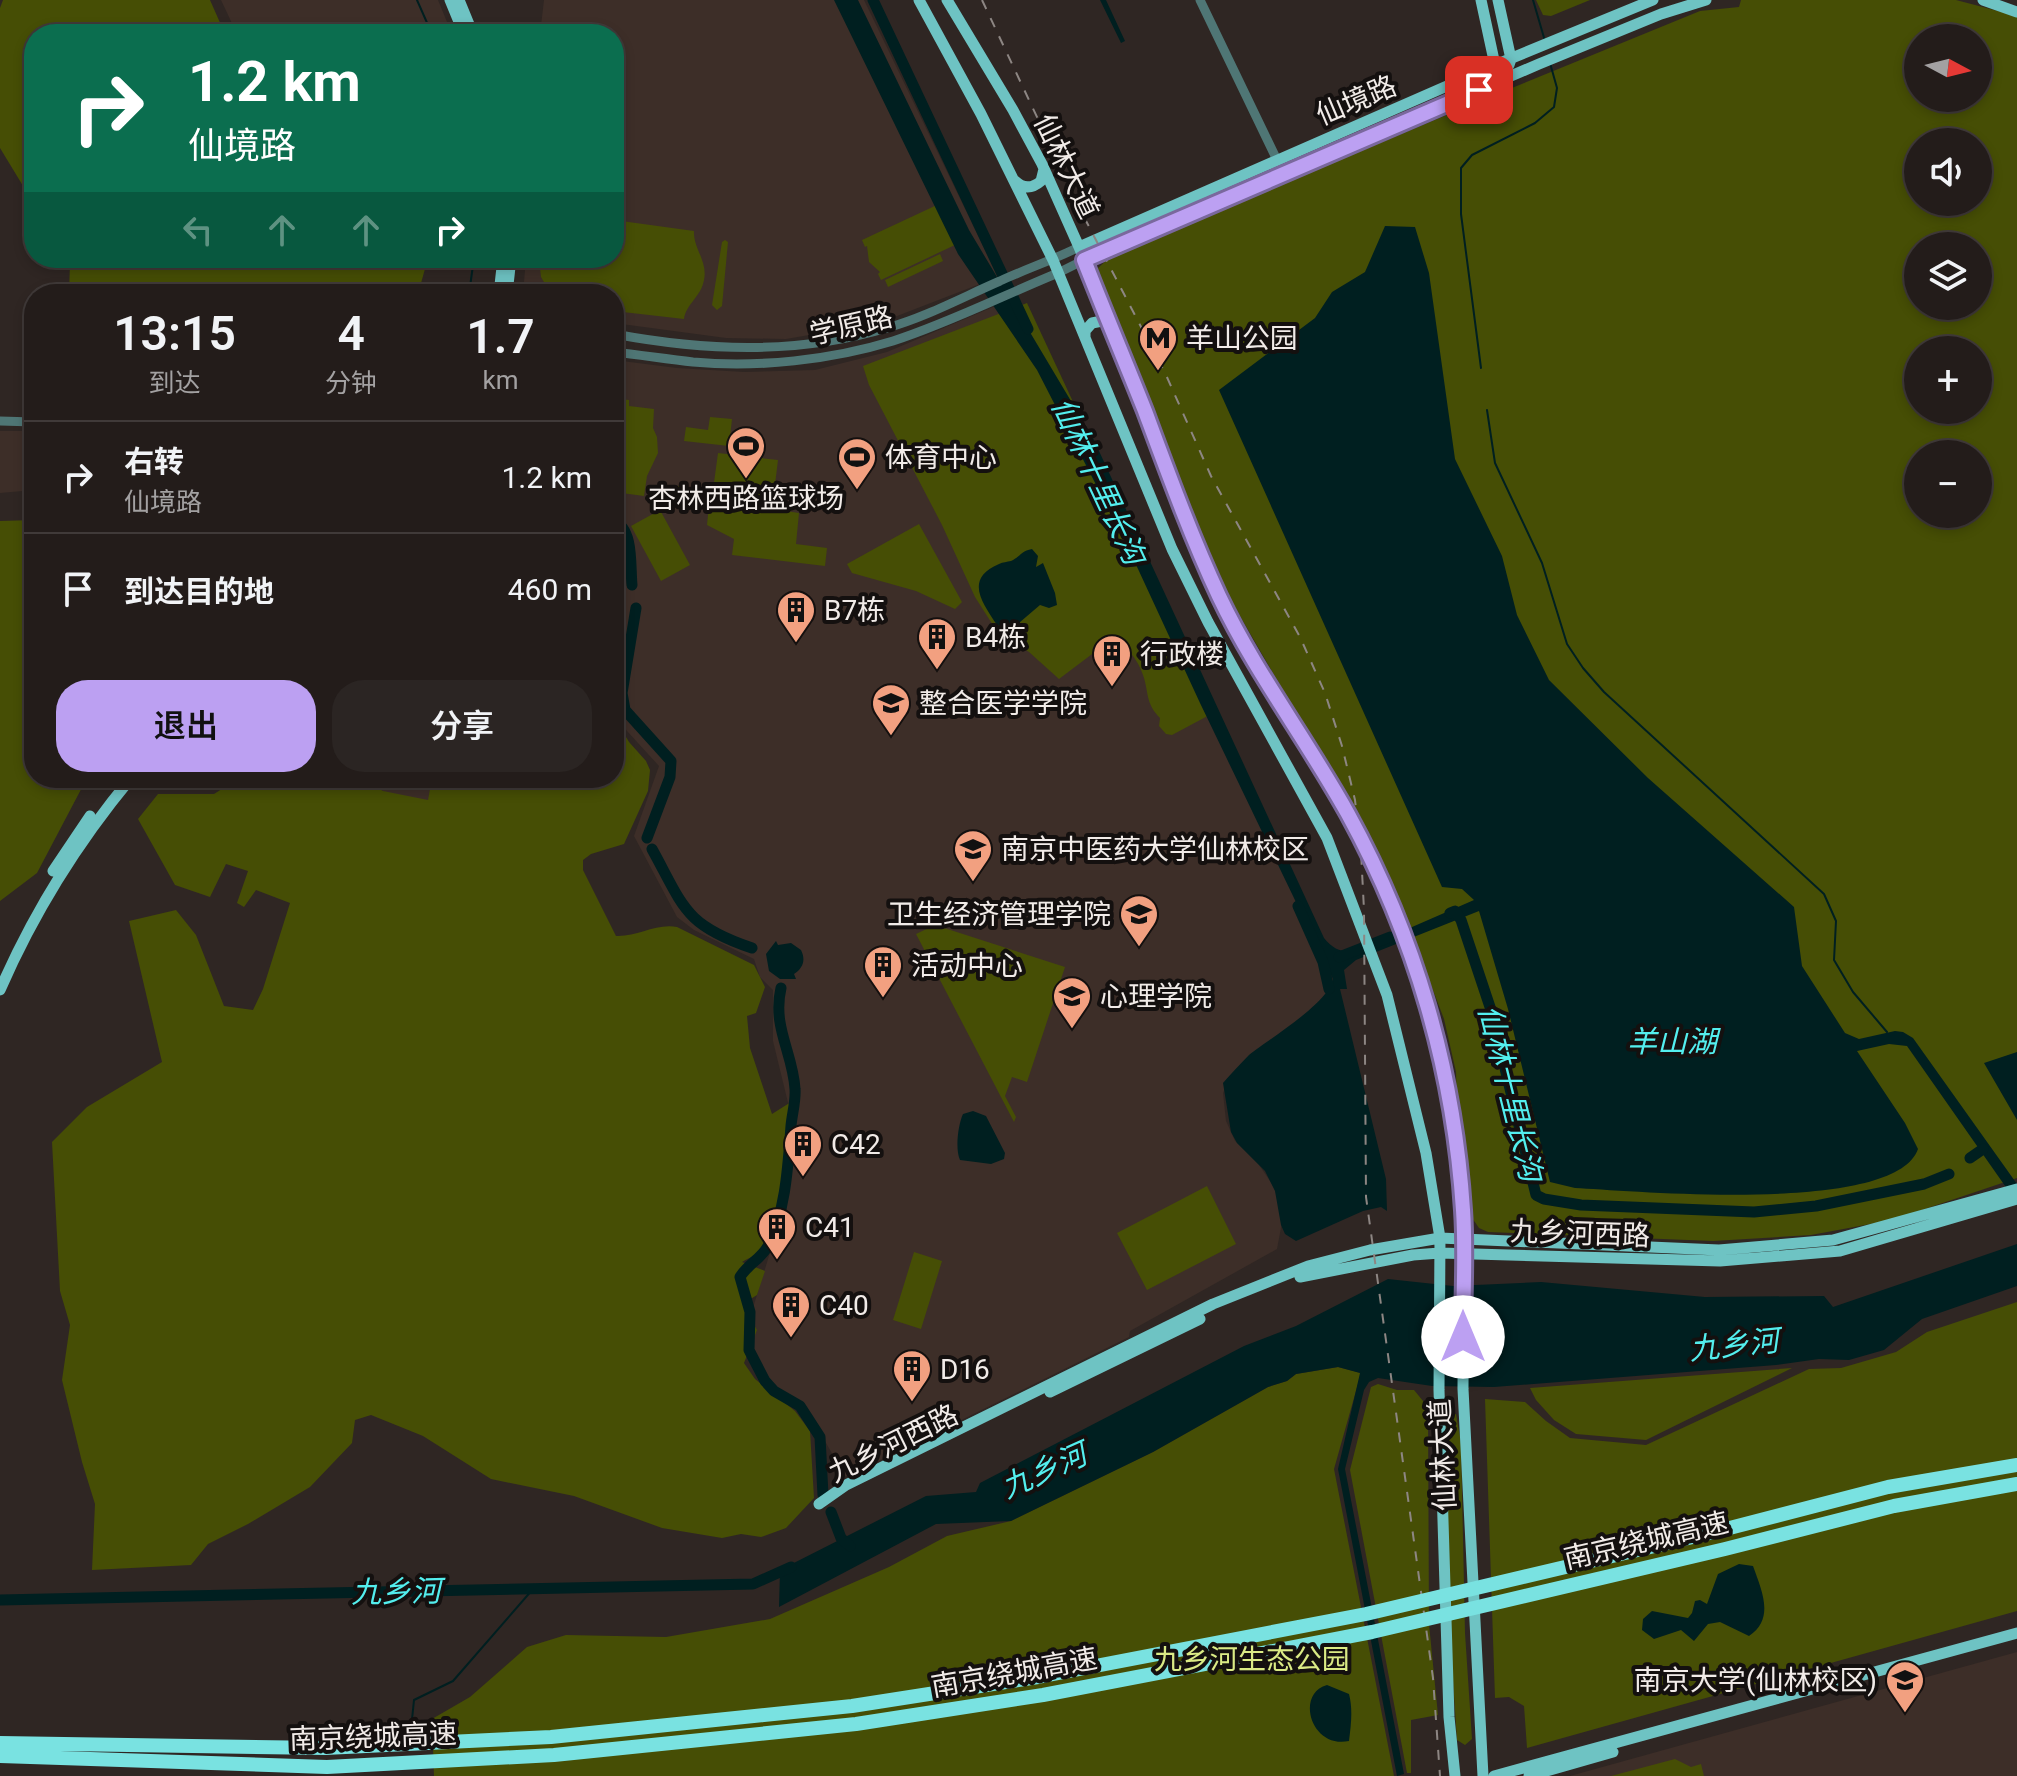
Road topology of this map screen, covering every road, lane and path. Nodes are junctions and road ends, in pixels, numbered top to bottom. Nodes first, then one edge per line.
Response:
1 (450, 0) edge
2 (459, 0) edge
3 (919, 0) edge
4 (947, 0) edge
5 (1200, 0) edge
6 (1481, 0) edge
7 (1498, 0) edge
8 (1653, 0) edge
9 (1706, 0) edge
10 (1983, 0) edge
11 (2017, 12) edge
12 (460, 24) edge
13 (469, 24) edge
14 (1511, 59) junction
15 (1495, 65) junction
16 (1507, 78) junction
17 (1277, 160) junction
18 (1042, 164) junction
19 (1014, 180) junction
20 (1079, 247) junction
21 (1053, 260) junction
22 (1084, 260) junction
23 (1058, 273) junction
24 (1111, 327) junction
25 (624, 335) edge
26 (1085, 337) junction
27 (624, 353) edge
28 (0, 421) edge
29 (24, 422) edge
30 (113, 788) edge
31 (123, 788) edge
32 (0, 972) edge
33 (0, 990) edge
34 (2017, 1189) edge
35 (2017, 1199) edge
36 (1989, 1202) junction
37 (1440, 1238) junction
38 (1464, 1238) junction
39 (1440, 1253) junction
40 (1464, 1253) junction
41 (2017, 1465) edge
42 (2017, 1484) edge
43 (2017, 1633) edge
44 (2017, 1641) edge
45 (0, 1743) edge
46 (0, 1756) edge
47 (1455, 1776) edge
48 (1483, 1776) edge
49 (1494, 1776) edge
50 (1529, 1776) edge

1 - 12 main road
2 - 13 main road
3 - 19 main road, 仙林大道
4 - 18 main road, 仙林大道
5 - 17 street
6 - 15 main road
7 - 14 main road
8 - 14 main road, 仙境路
9 - 16 main road, 仙境路
10 - 11 main road
14 - 15 main road, 仙境路
14 - 16 main road
15 - 16 main road
15 - 17 main road, 仙境路
16 - 22 main road, 仙境路
17 - 20 main road, 仙境路
18 - 19 main road
18 - 20 main road, 仙林大道
19 - 21 main road, 仙林大道
20 - 21 street, 学原路
20 - 22 main road, 仙林大道
21 - 23 main road, 仙林大道
21 - 25 street, 学原路
22 - 23 street, 学原路
22 - 24 main road, 仙林大道
23 - 26 main road, 仙林大道
23 - 27 street, 学原路
24 - 26 main road
24 - 38 main road, 仙林大道
26 - 37 main road, 仙林大道
28 - 29 street
30 - 32 main road
31 - 33 main road
34 - 36 main road, 九乡河西路
35 - 36 main road, 九乡河西路
36 - 38 main road, 九乡河西路
36 - 40 main road, 九乡河西路
37 - 38 main road, 九乡河西路
37 - 39 main road, 仙林大道
37 - 39 main road, 九乡河西路
38 - 40 main road, 仙林大道
39 - 40 main road, 九乡河西路
39 - 47 main road, 仙林大道
40 - 48 main road, 仙林大道
41 - 45 highway, 南京绕城高速, bridge
42 - 46 highway, 南京绕城高速, bridge
43 - 49 main road
44 - 50 main road

